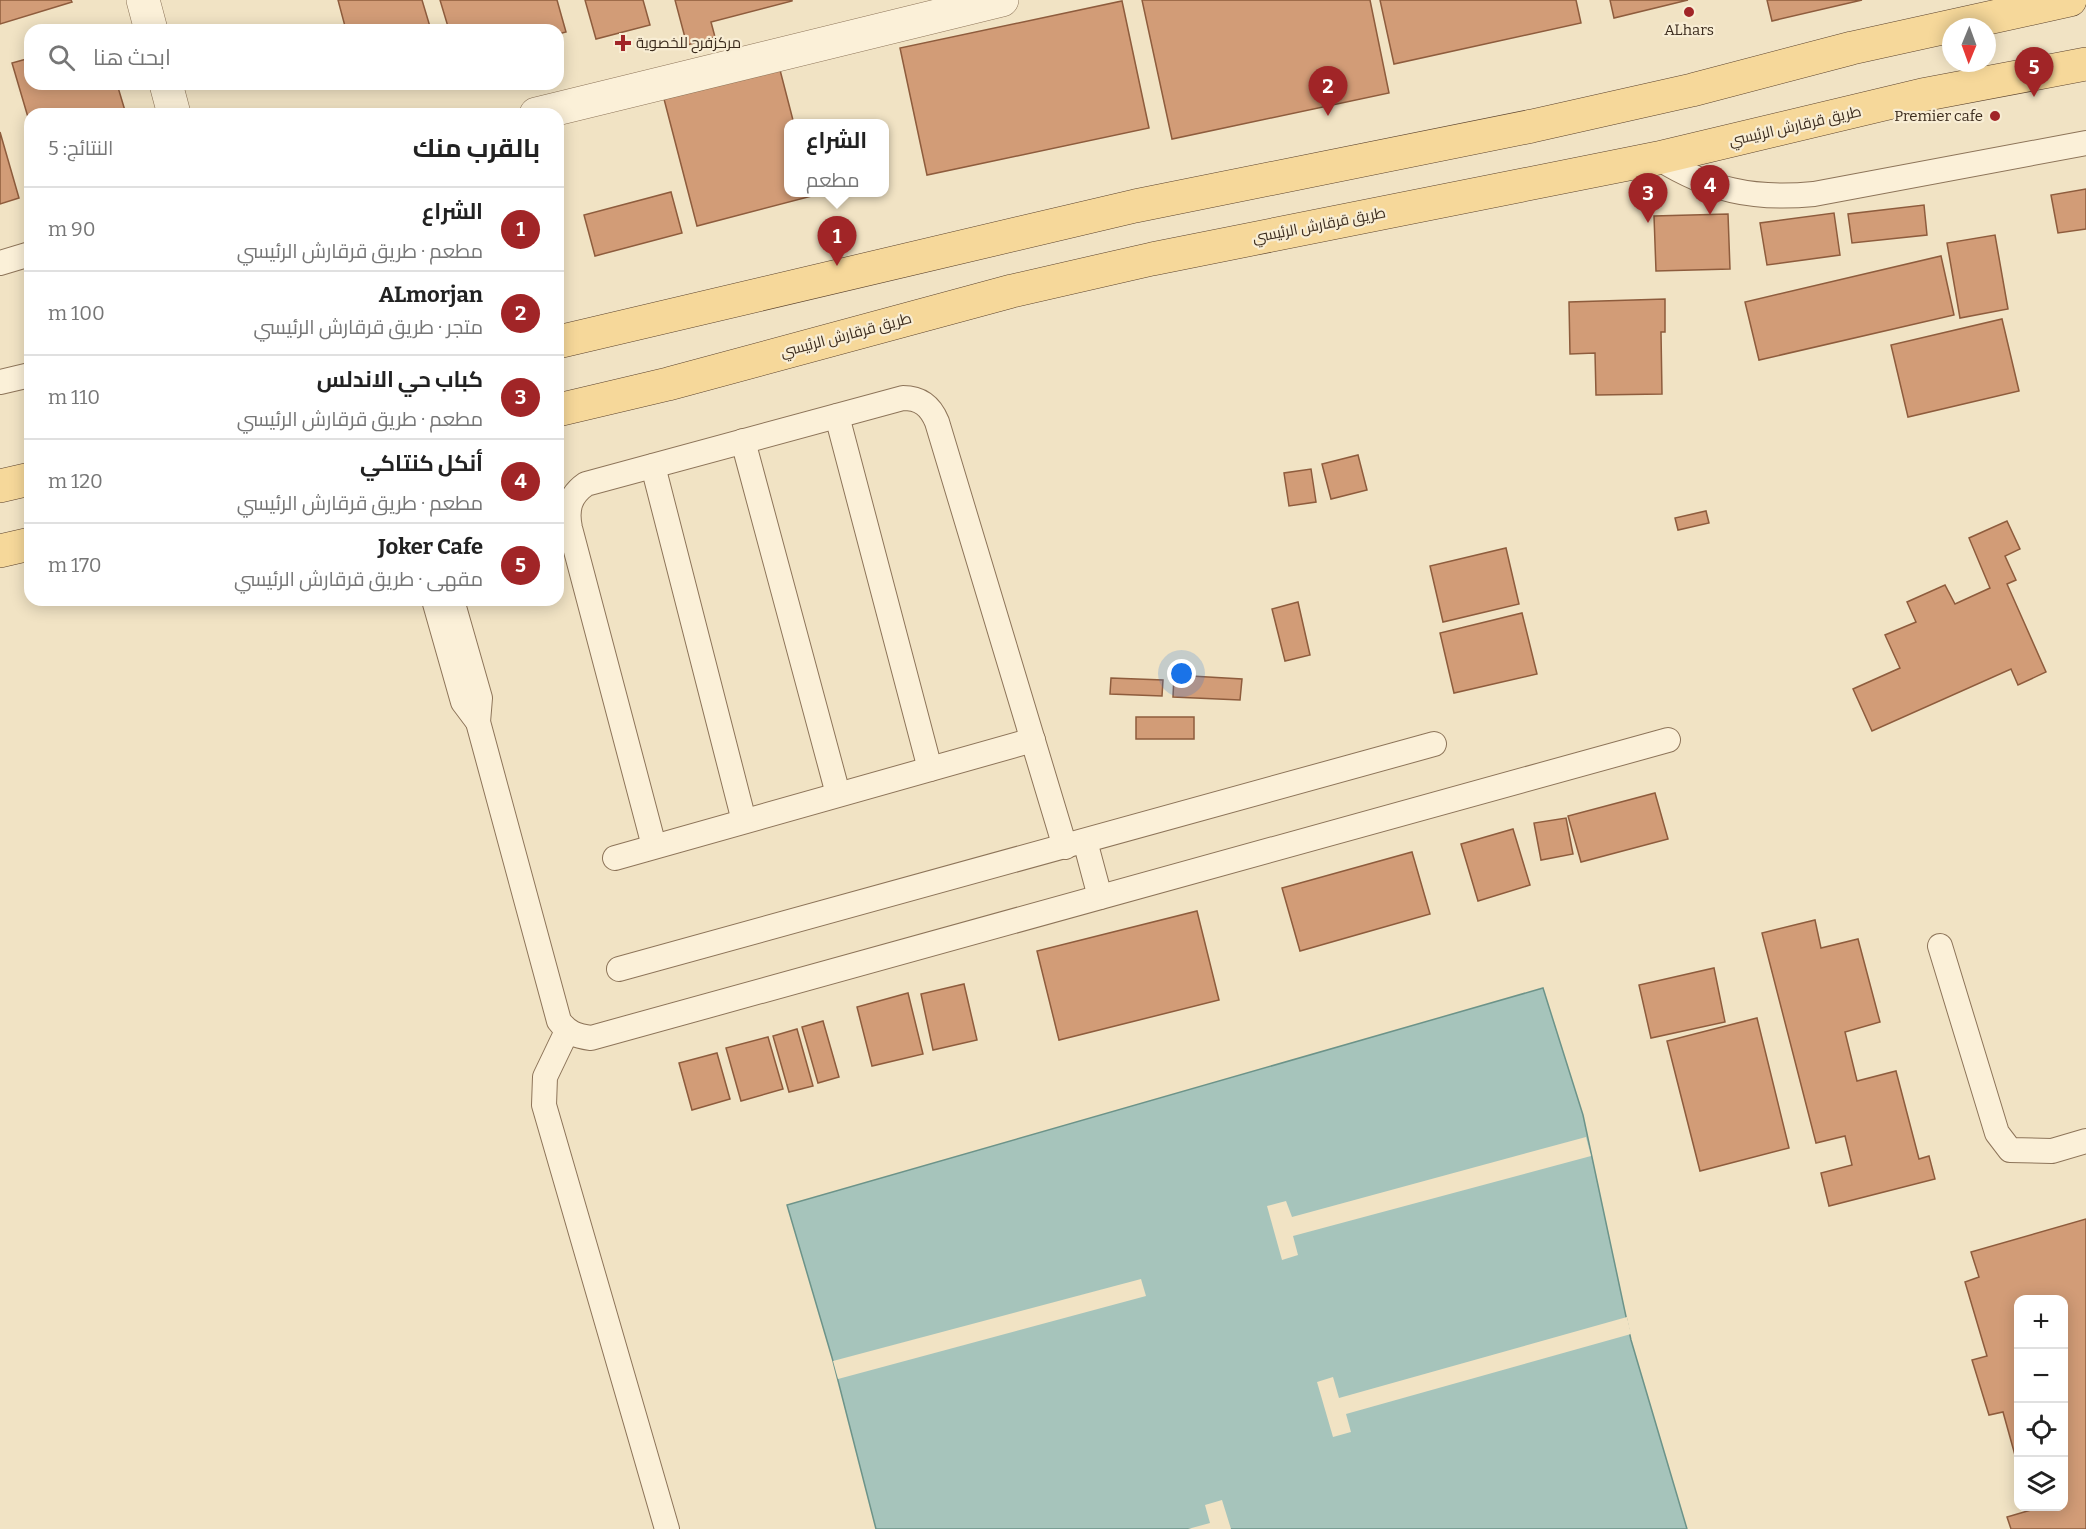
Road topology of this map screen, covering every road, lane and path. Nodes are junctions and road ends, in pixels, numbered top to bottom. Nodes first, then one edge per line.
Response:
1 (143, 0) edge
2 (1002, 0) edge
3 (2070, 0) edge
4 (149, 24) edge
5 (2086, 64) edge
6 (168, 90) edge
7 (172, 108) edge
8 (561, 108) edge
9 (2086, 142) edge
10 (1658, 158) junction
11 (24, 256) edge
12 (0, 263) edge
13 (564, 341) edge
14 (24, 376) edge
15 (0, 382) edge
16 (564, 408) edge
17 (837, 416) junction
18 (743, 441) junction
19 (652, 466) junction
20 (24, 480) edge
21 (0, 486) edge
22 (24, 545) edge
23 (0, 551) edge
24 (436, 606) edge
25 (454, 606) edge
26 (478, 722) junction
27 (1033, 740) junction
28 (1668, 740) dead end
29 (1434, 744) dead end
30 (930, 769) junction
31 (838, 794) junction
32 (744, 821) junction
33 (1075, 844) junction
34 (654, 846) junction
35 (615, 858) dead end
36 (1100, 897) junction
37 (1940, 946) dead end
38 (619, 969) dead end
39 (567, 1031) junction
40 (2086, 1141) edge
41 (668, 1529) edge

1 - 4 street
2 - 8 street
3 - 13 main road
5 - 10 main road, طريق قرقارش الرئيسي
6 - 7 street
9 - 10 lane
10 - 16 main road, طريق قرقارش الرئيسي
11 - 12 lane
14 - 15 lane
17 - 18 lane
17 - 27 lane
17 - 30 lane
18 - 19 lane
18 - 31 lane
19 - 32 lane
19 - 34 lane
20 - 21 main road
22 - 23 main road
24 - 26 lane
25 - 26 lane
26 - 39 lane
27 - 30 lane
27 - 33 lane
28 - 36 lane
29 - 33 lane
30 - 31 lane
31 - 32 lane
32 - 34 lane
33 - 36 lane
33 - 38 lane
34 - 35 lane
36 - 39 lane
37 - 40 lane
39 - 41 lane

